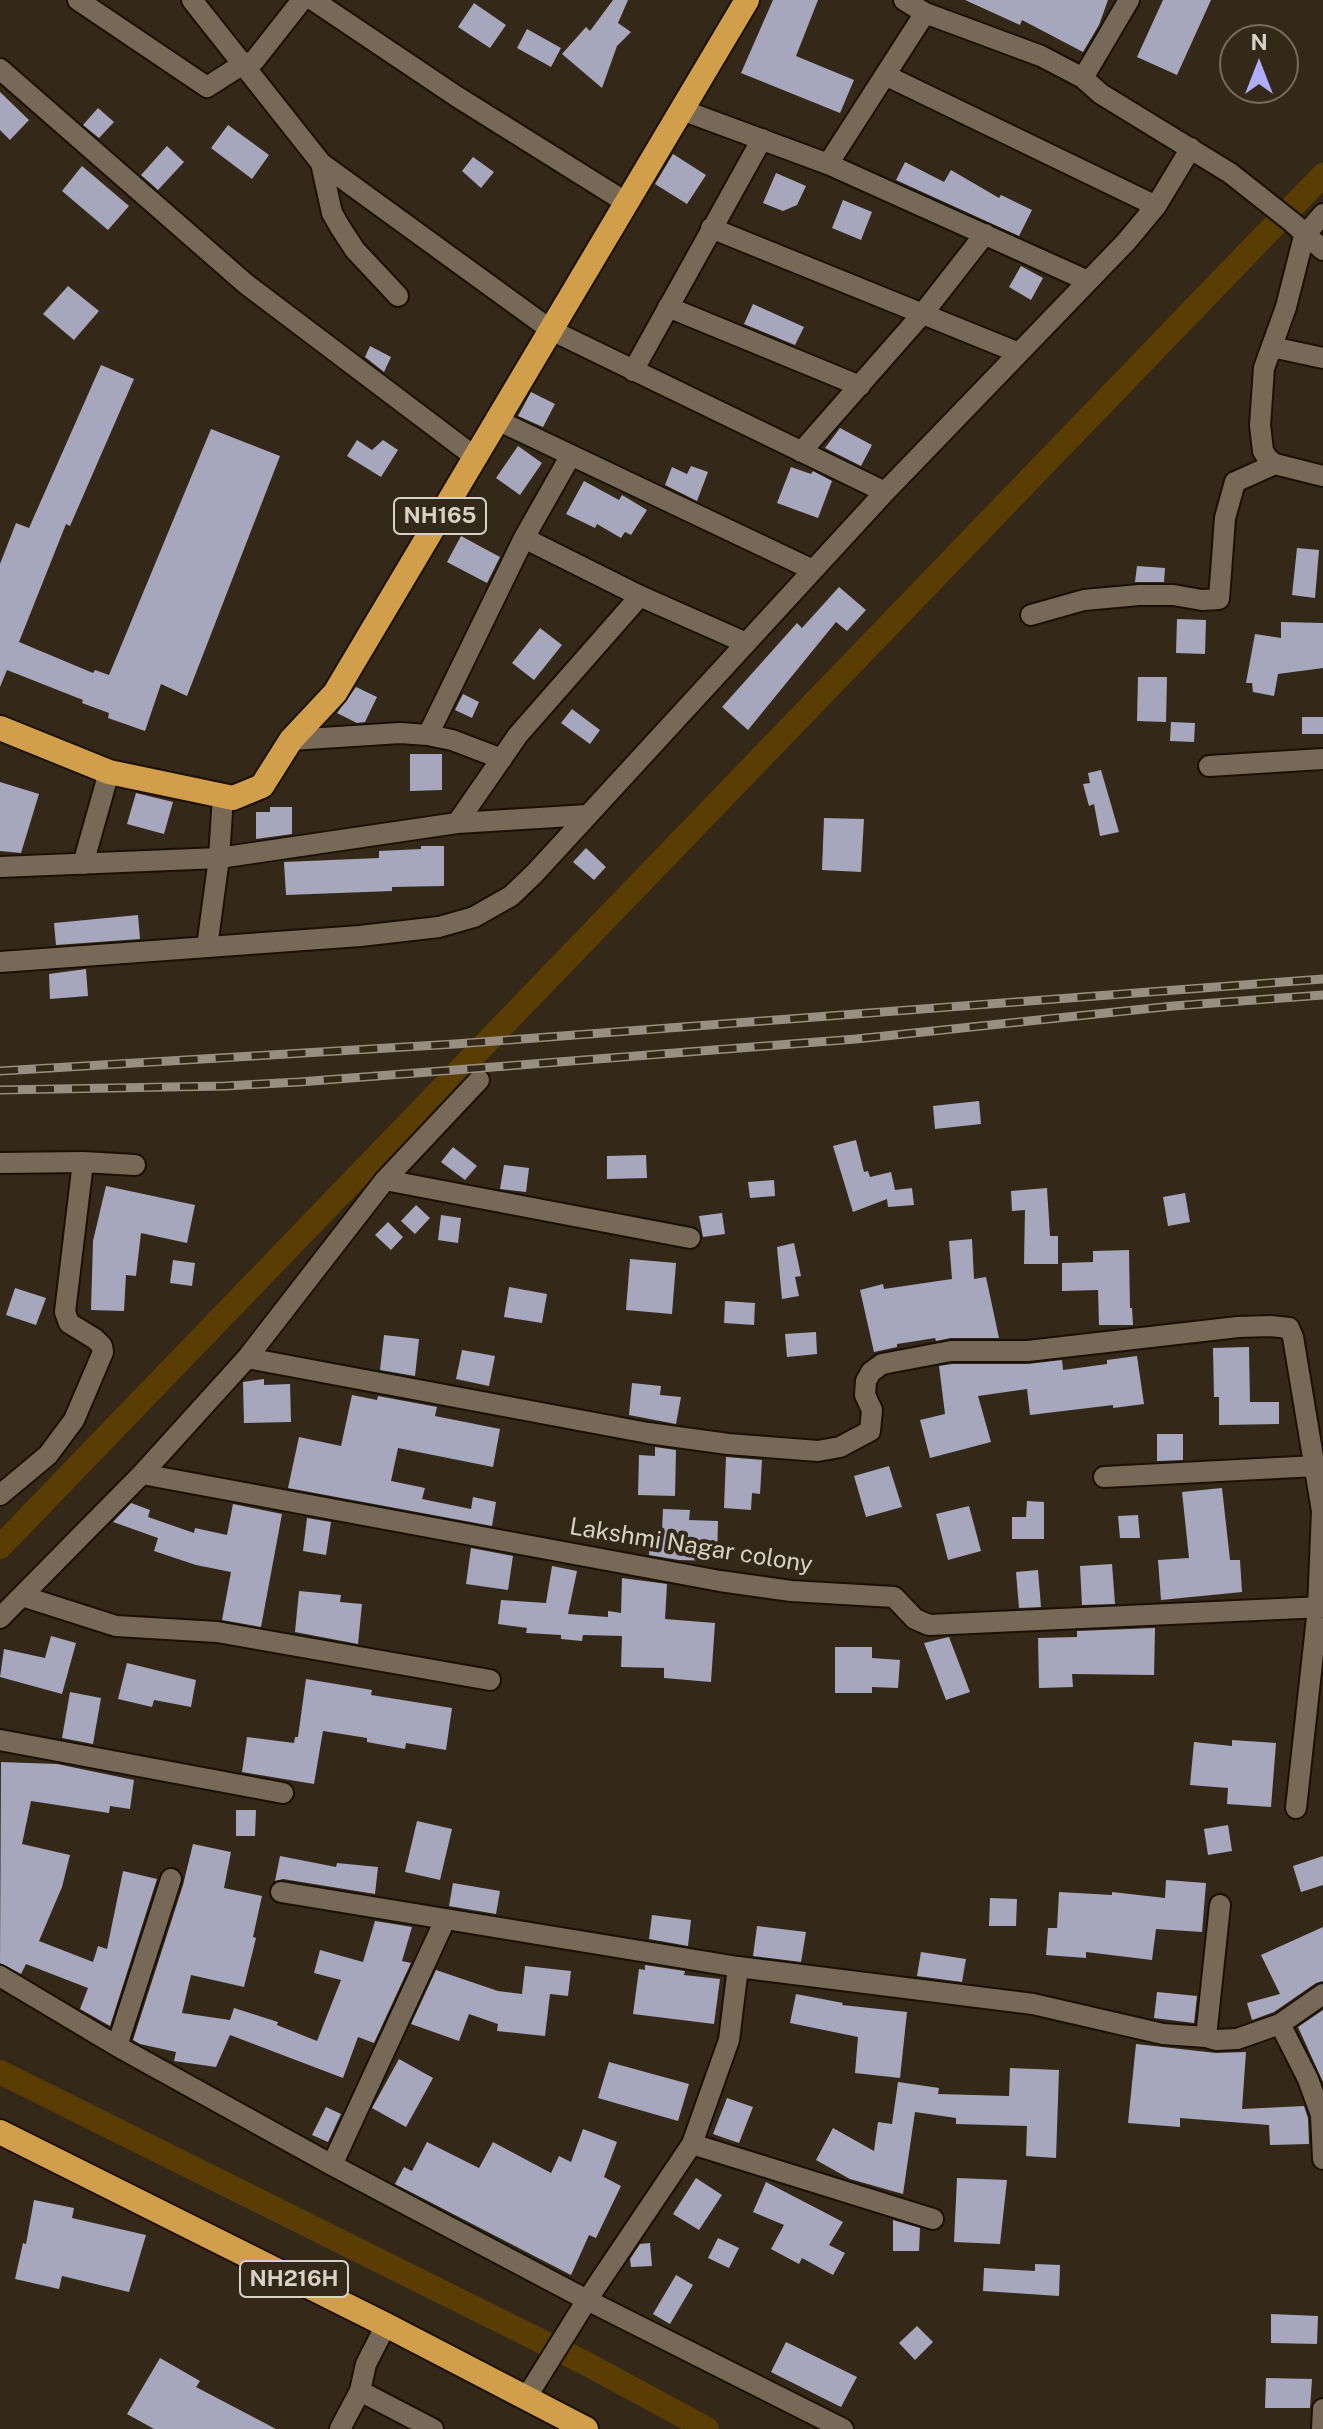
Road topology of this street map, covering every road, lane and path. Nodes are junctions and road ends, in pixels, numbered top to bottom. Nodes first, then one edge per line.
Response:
1 (78, 0) edge
2 (192, 0) edge
3 (302, 0) edge
4 (313, 0) edge
5 (747, 0) edge
6 (904, 0) edge
7 (1129, 0) edge
8 (925, 13) junction
9 (243, 64) junction
10 (0, 69) edge
11 (885, 75) junction
12 (1083, 78) junction
13 (682, 110) junction
14 (762, 139) junction
15 (1191, 148) junction
16 (321, 163) junction
17 (828, 164) junction
18 (627, 203) junction
19 (1156, 206) junction
20 (1323, 214) edge
21 (711, 228) junction
22 (1298, 229) junction
23 (985, 234) junction
24 (1323, 250) edge
25 (1088, 281) junction
26 (398, 296) dead end
27 (668, 307) junction
28 (924, 312) junction
29 (551, 330) junction
30 (1272, 347) junction
31 (1019, 353) junction
32 (1323, 358) edge
33 (633, 371) junction
34 (860, 386) junction
35 (497, 420) junction
36 (801, 452) junction
37 (571, 455) junction
38 (475, 457) junction
39 (1275, 464) junction
40 (1323, 476) edge
41 (885, 492) junction
42 (524, 538) junction
43 (813, 570) junction
44 (640, 596) junction
45 (1031, 615) dead end
46 (746, 643) junction
47 (0, 728) edge
48 (428, 735) junction
49 (291, 740) junction
50 (502, 759) junction
51 (1323, 759) edge
52 (1209, 766) dead end
53 (109, 772) junction
54 (223, 796) junction
55 (588, 815) junction
56 (457, 823) junction
57 (219, 858) junction
58 (83, 864) junction
59 (0, 867) edge
60 (207, 947) junction
61 (0, 962) edge
62 (479, 1080) dead end
63 (83, 1162) junction
64 (0, 1163) edge
65 (135, 1165) dead end
66 (385, 1180) junction
67 (690, 1238) dead end
68 (247, 1358) junction
69 (1316, 1466) junction
70 (142, 1474) junction
71 (1104, 1477) dead end
72 (0, 1495) edge
73 (22, 1596) junction
74 (1321, 1608) edge
75 (0, 1618) edge
76 (490, 1680) dead end
77 (1, 1746) edge
78 (283, 1793) dead end
79 (1296, 1808) dead end
80 (171, 1879) dead end
81 (281, 1892) dead end
82 (1220, 1905) dead end
83 (445, 1920) junction
84 (738, 1967) junction
85 (0, 1976) edge
86 (1323, 1994) edge
87 (1280, 2024) junction
88 (1206, 2037) junction
89 (117, 2046) junction
90 (1322, 2114) edge
91 (0, 2132) edge
92 (692, 2144) junction
93 (1323, 2159) edge
94 (332, 2165) junction
95 (933, 2219) dead end
96 (585, 2303) junction
97 (382, 2334) junction
98 (360, 2391) junction
99 (526, 2398) junction
100 (1323, 2409) edge
101 (340, 2429) edge
102 (433, 2429) edge
103 (586, 2429) edge
104 (843, 2429) edge
105 (1322, 2429) edge

1 - 9 street
2 - 9 street
3 - 9 street
4 - 18 street
5 - 13 highway, NH165
6 - 8 street
7 - 12 street
8 - 11 street
8 - 12 street
9 - 16 street
10 - 38 street
11 - 17 street
11 - 19 street
12 - 15 street
13 - 14 street
13 - 18 highway, NH165
14 - 17 street
14 - 21 street
15 - 19 street
15 - 22 street
16 - 26 street
16 - 29 street
17 - 23 street
18 - 29 highway, NH165
19 - 25 street
20 - 22 street
21 - 27 street
21 - 28 street
22 - 24 street
22 - 30 street
23 - 25 street
23 - 28 street
25 - 31 street
27 - 33 street
27 - 34 street
28 - 31 street
28 - 34 street
29 - 33 street
29 - 35 highway, NH165
30 - 32 street
30 - 39 street
31 - 41 street
33 - 36 street
34 - 36 street
35 - 37 street
35 - 38 highway, NH165
36 - 41 street
37 - 42 street
37 - 43 street
38 - 49 highway, NH165
39 - 40 street
39 - 45 street
41 - 43 street
42 - 44 street
42 - 48 street
43 - 46 street
44 - 46 street
44 - 50 street
46 - 55 street
47 - 53 highway, NH165
48 - 49 street
48 - 50 street
49 - 54 highway, NH165
50 - 56 street
51 - 52 street
53 - 54 highway, NH165
53 - 58 street
54 - 57 street
55 - 56 street
55 - 60 street
56 - 57 street
57 - 58 street
57 - 60 street
58 - 59 street
60 - 61 street
62 - 66 street
63 - 64 street
63 - 65 street
63 - 72 street
66 - 67 street
66 - 68 street
68 - 69 street
68 - 70 street
69 - 71 street
69 - 74 street
70 - 73 street
70 - 74 street, Lakshmi Nagar colony
73 - 75 street
73 - 76 street
74 - 79 street
77 - 78 street
80 - 89 street
81 - 83 street
82 - 88 street
83 - 84 street
83 - 94 street
84 - 88 street
84 - 92 street
85 - 89 street
86 - 87 street
87 - 88 street
87 - 90 street
89 - 94 street
90 - 93 street
91 - 97 highway, NH216H
92 - 95 street
92 - 96 street
94 - 96 street
96 - 99 street
96 - 104 street
97 - 98 street
97 - 99 highway, NH216H
98 - 101 street
98 - 102 street
99 - 103 highway, NH216H
100 - 105 street

